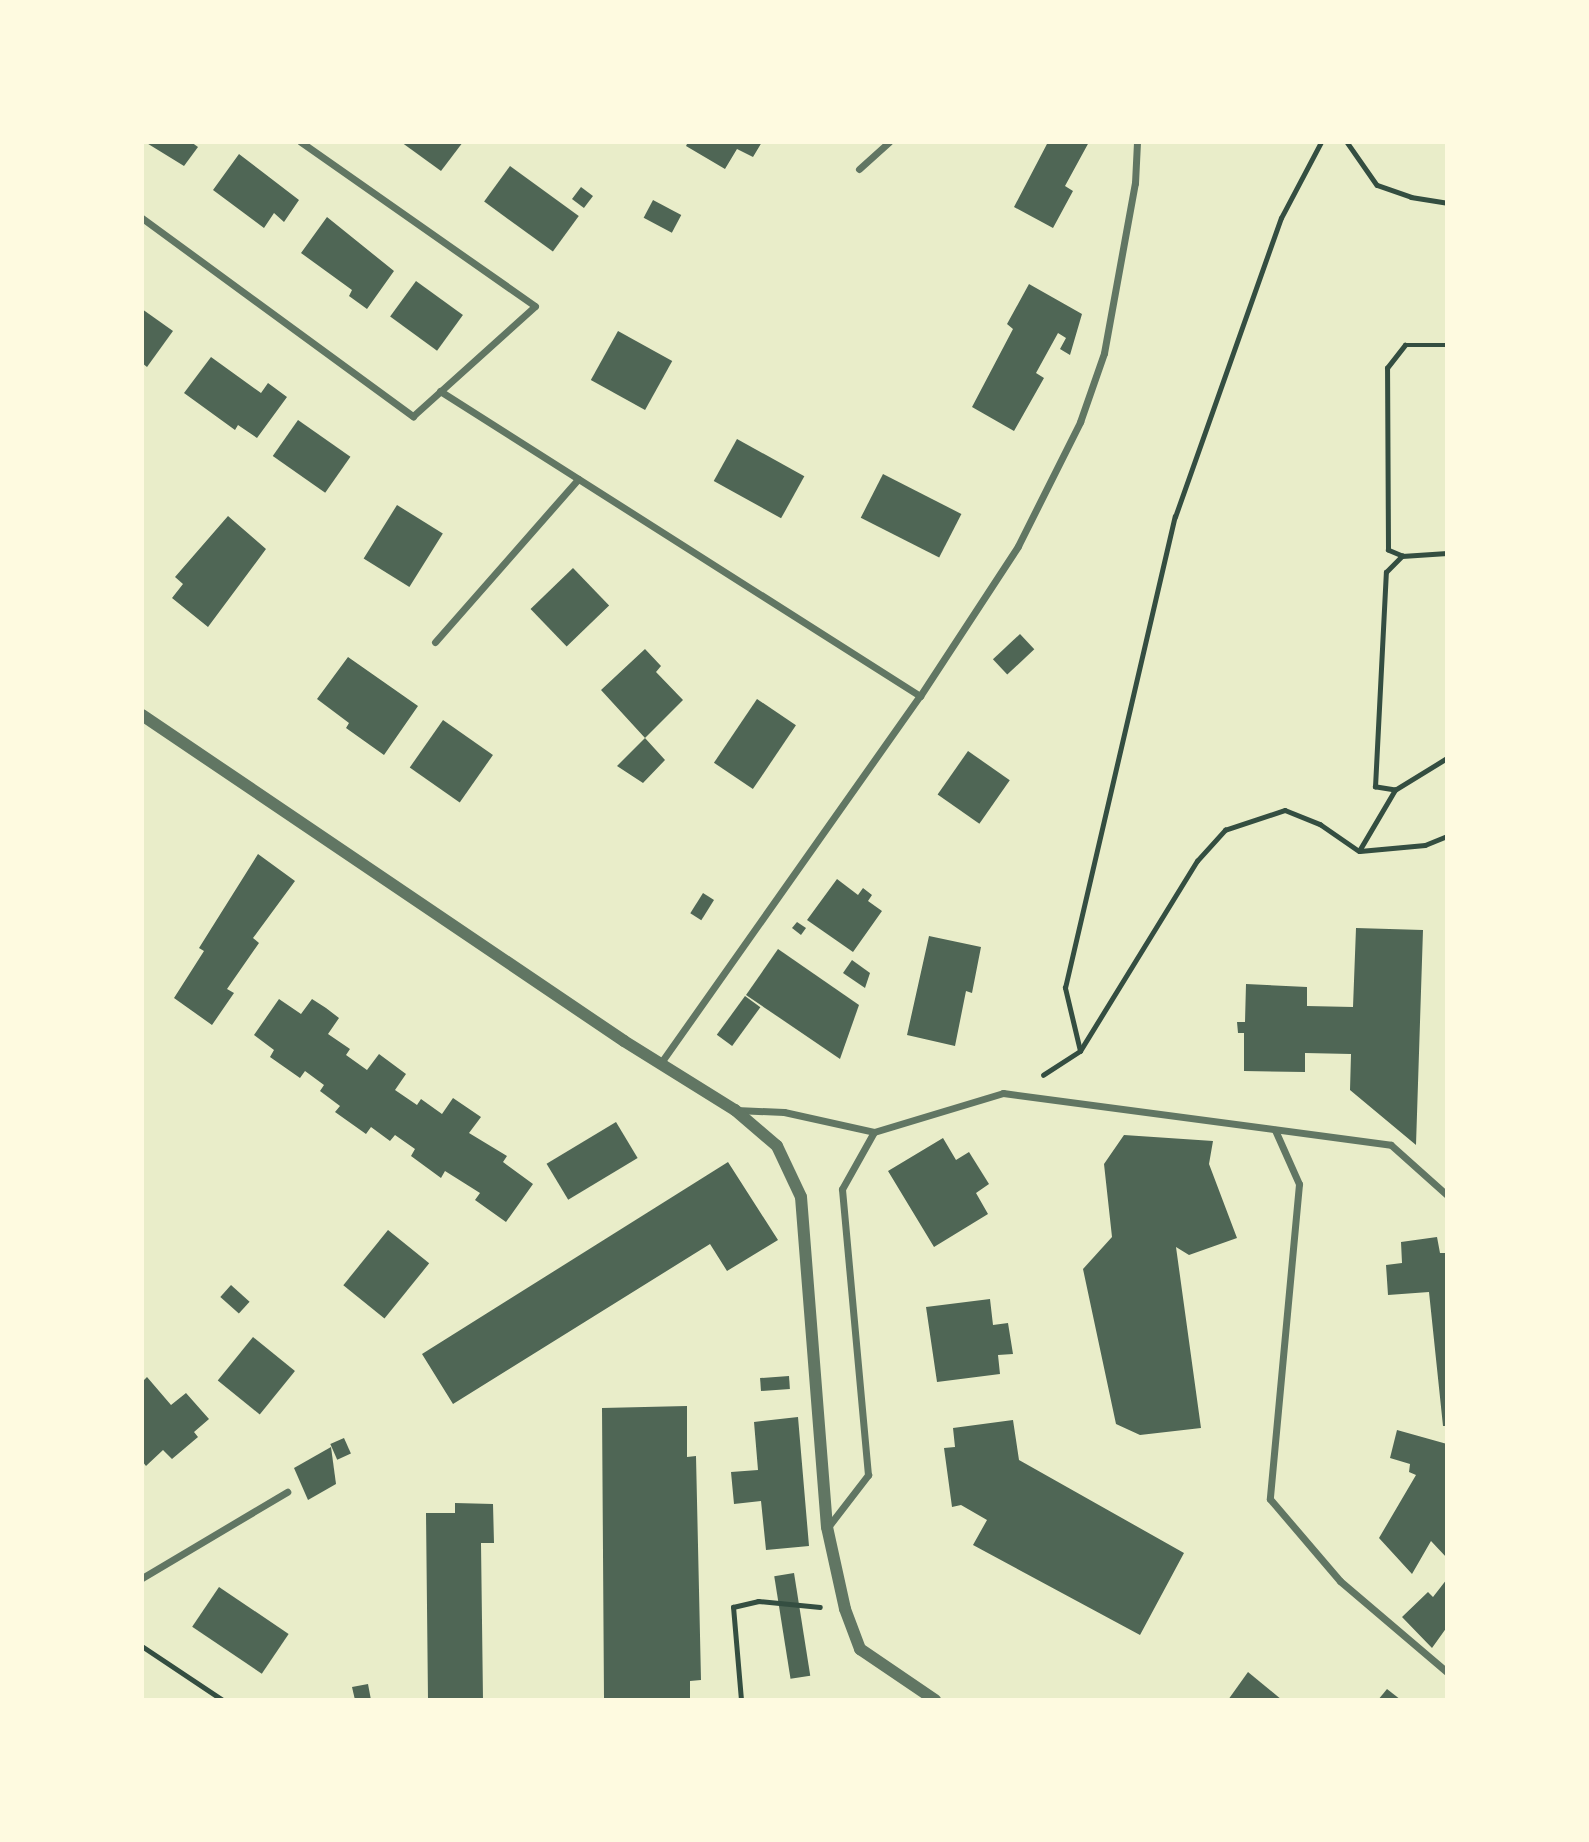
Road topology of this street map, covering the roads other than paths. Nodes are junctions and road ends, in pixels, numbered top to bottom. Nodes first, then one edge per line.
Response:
1 (302, 142) edge
2 (889, 142) edge
3 (1137, 142) edge
4 (859, 169) dead end
5 (142, 218) edge
6 (440, 391) junction
7 (578, 479) junction
8 (435, 642) dead end
9 (920, 696) junction
10 (142, 715) edge
11 (660, 1065) junction
12 (735, 1110) junction
13 (1275, 1130) junction
14 (874, 1132) junction
15 (1447, 1195) edge
16 (287, 1492) dead end
17 (827, 1527) junction
18 (142, 1578) edge
19 (1447, 1672) edge
20 (935, 1700) edge

1 - 6 street
2 - 4 street
3 - 9 street
5 - 6 street
6 - 7 street
7 - 8 street
7 - 9 street
9 - 11 street
10 - 11 street
11 - 12 street
12 - 14 street
12 - 17 street
13 - 14 street
13 - 15 street
13 - 19 street
14 - 17 street
16 - 18 street
17 - 20 street

